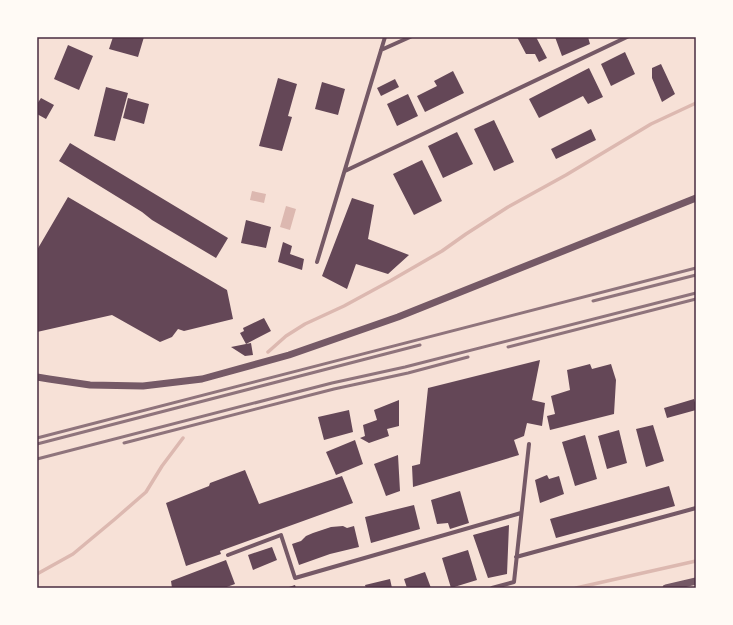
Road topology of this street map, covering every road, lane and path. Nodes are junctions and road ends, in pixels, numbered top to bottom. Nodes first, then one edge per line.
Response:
1 (386, 37) edge
2 (410, 37) edge
3 (627, 37) edge
4 (381, 50) junction
5 (345, 171) junction
6 (696, 198) edge
7 (317, 262) dead end
8 (37, 377) edge
9 (529, 444) dead end
10 (696, 508) edge
11 (521, 513) junction
12 (228, 555) dead end
13 (516, 557) junction
14 (696, 581) edge
15 (492, 588) edge
16 (666, 588) edge

1 - 4 street
2 - 4 street
3 - 5 street
4 - 5 street
5 - 7 street
6 - 8 street
9 - 11 street
10 - 13 street
11 - 12 street
11 - 13 street
13 - 15 street
14 - 16 street

